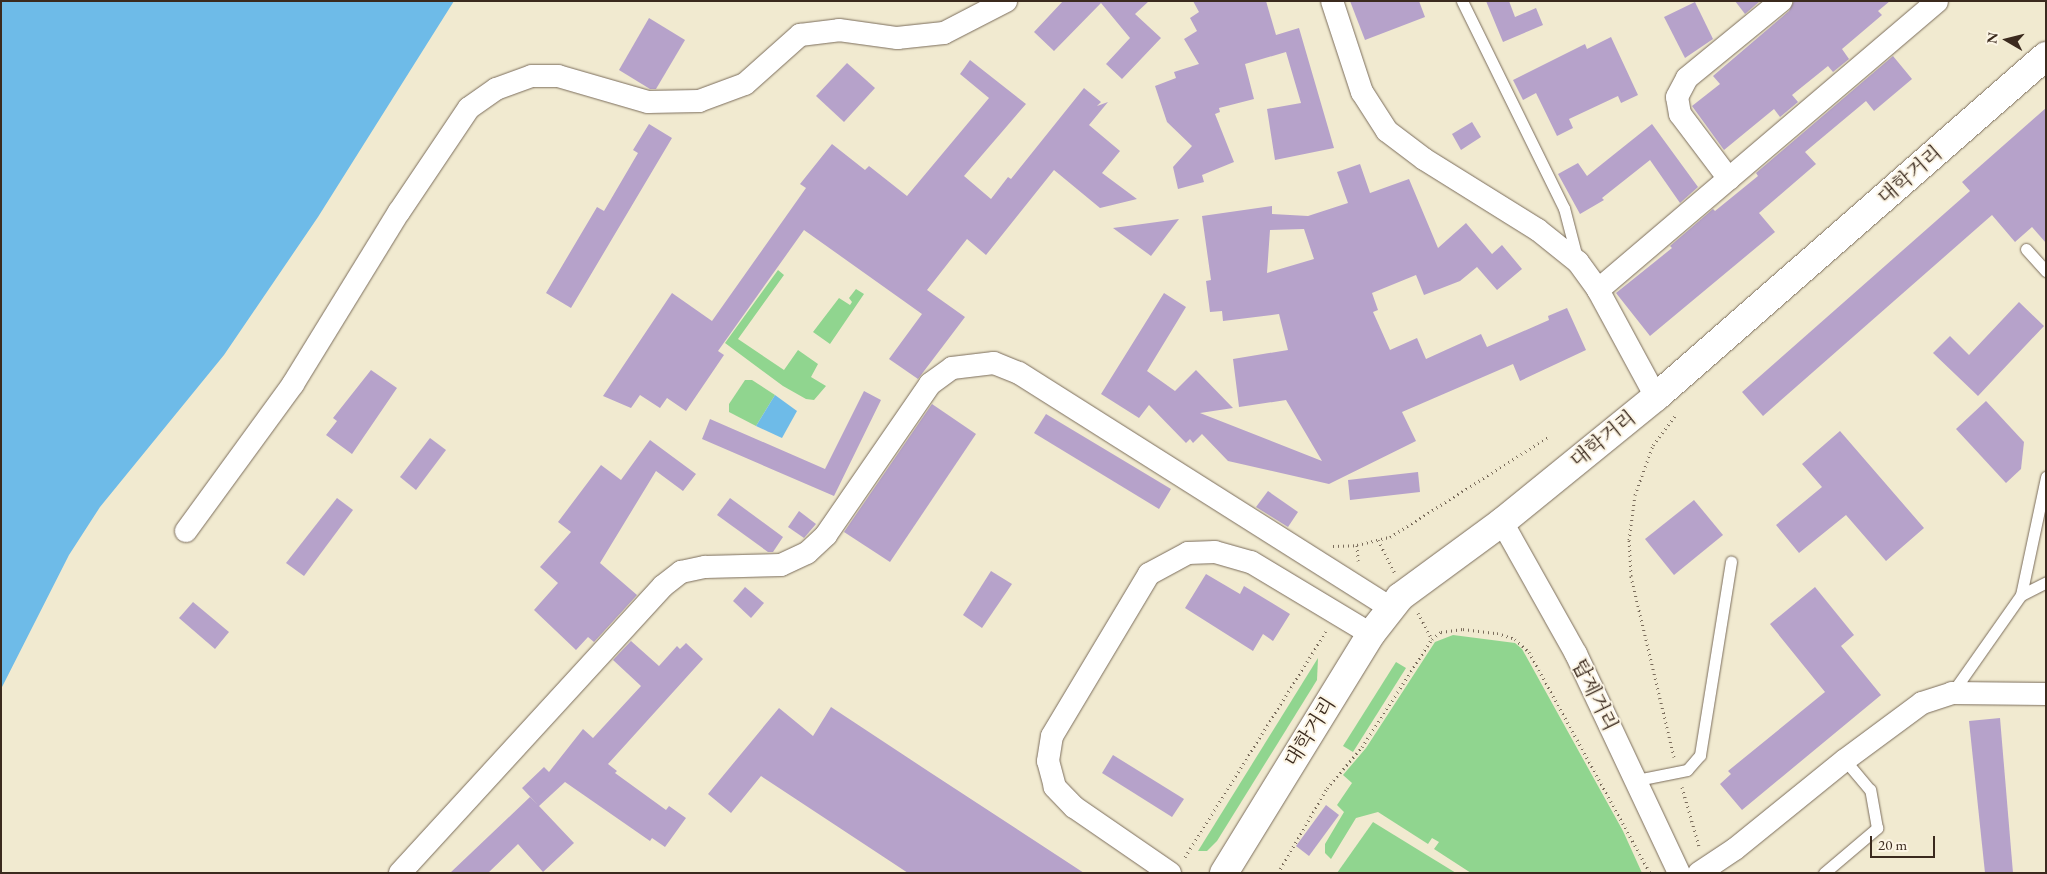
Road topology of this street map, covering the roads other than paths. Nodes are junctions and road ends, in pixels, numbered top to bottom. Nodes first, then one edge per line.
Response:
1 (1006, 1) edge
2 (1332, 1) edge
3 (1462, 1) edge
4 (1781, 1) edge
5 (1937, 1) edge
6 (2046, 56) edge
7 (1729, 179) junction
8 (2026, 249) dead end
9 (1578, 262) junction
10 (2046, 270) edge
11 (1598, 290) junction
12 (1656, 397) junction
13 (2046, 477) edge
14 (1502, 522) junction
15 (186, 531) dead end
16 (1731, 561) dead end
17 (2046, 582) edge
18 (2021, 595) junction
19 (1391, 608) junction
20 (1371, 634) junction
21 (1952, 693) junction
22 (2046, 694) edge
23 (1845, 760) junction
24 (1637, 780) junction
25 (1175, 869) edge
26 (1702, 871) edge
27 (400, 873) edge
28 (1224, 873) edge
29 (1679, 873) edge
30 (1824, 873) edge

1 - 15 street
2 - 9 street
3 - 9 lane
4 - 7 street
5 - 7 street
6 - 12 main road, 대학거리
7 - 11 street
8 - 10 lane
9 - 11 street
11 - 12 street
12 - 14 main road, 대학거리
13 - 18 lane
14 - 19 main road, 대학거리
14 - 24 street, 탑제거리
16 - 24 lane
17 - 18 lane
18 - 21 lane
19 - 20 main road, 대학거리
19 - 27 street
20 - 25 street
20 - 28 main road, 대학거리
21 - 22 street
21 - 23 street
23 - 26 street
23 - 30 lane
24 - 29 street, 탑제거리

